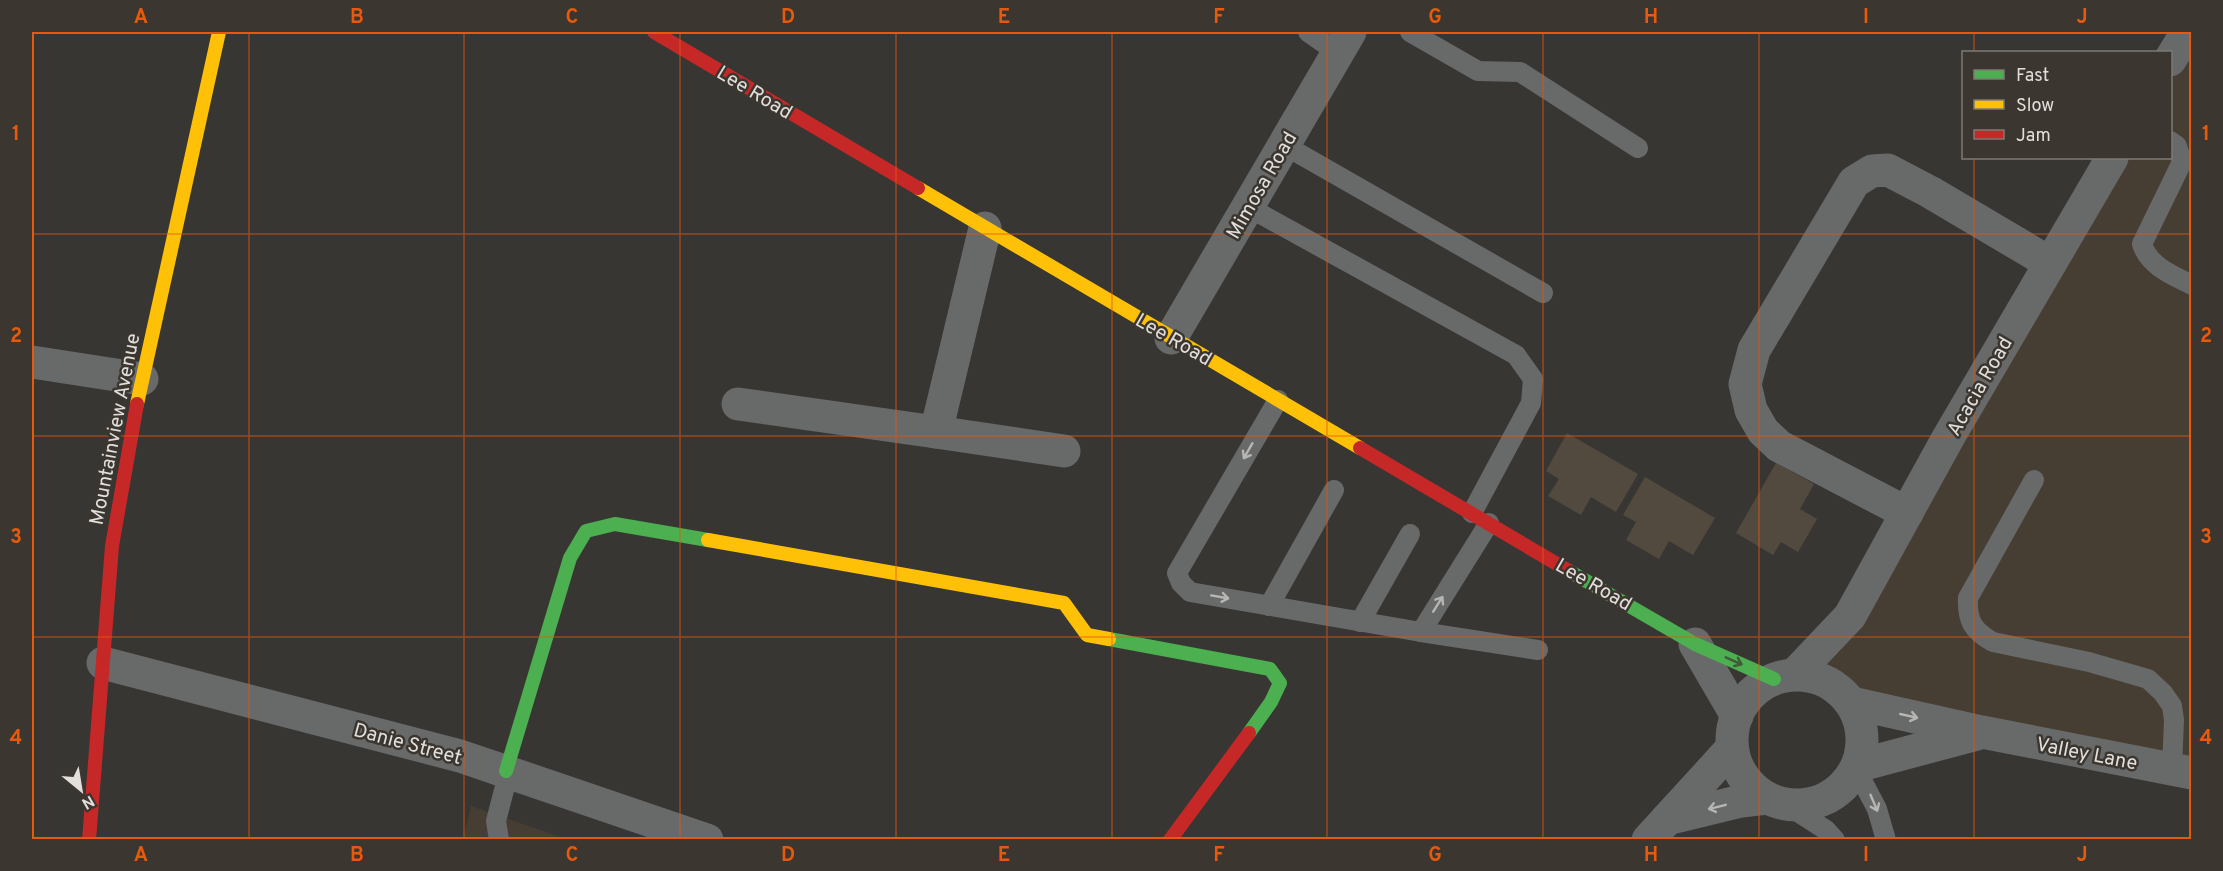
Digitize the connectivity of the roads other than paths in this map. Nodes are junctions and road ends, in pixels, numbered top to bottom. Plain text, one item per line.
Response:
1 (219, 32) edge
2 (654, 32) edge
3 (1308, 32) edge
4 (1410, 32) edge
5 (2187, 32) edge
6 (1344, 42) edge
7 (2172, 57) edge
8 (2172, 142) edge
9 (1284, 145) junction
10 (1638, 148) dead end
11 (2111, 159) edge
12 (1248, 207) junction
13 (985, 228) junction
14 (2050, 263) junction
15 (2191, 284) edge
16 (1543, 292) dead end
17 (1171, 338) junction
18 (32, 362) edge
19 (142, 379) junction
20 (1278, 400) junction
21 (738, 404) dead end
22 (936, 432) junction
23 (1064, 451) dead end
24 (2034, 480) dead end
25 (1334, 490) dead end
26 (1907, 513) junction
27 (1480, 518) junction
28 (1410, 534) dead end
29 (1269, 606) junction
30 (1850, 616) junction
31 (1359, 622) junction
32 (1421, 633) junction
33 (1695, 644) junction
34 (1538, 650) dead end
35 (103, 663) junction
36 (1784, 676) junction
37 (1845, 695) junction
38 (1737, 716) junction
39 (1982, 732) junction
40 (1732, 748) junction
41 (1857, 768) junction
42 (507, 771) junction
43 (2182, 771) edge
44 (1777, 802) junction
45 (1657, 829) edge
46 (88, 840) edge
47 (498, 840) edge
48 (707, 840) edge
49 (1170, 840) edge
50 (1835, 840) edge
51 (1886, 840) edge

1 - 19 street, Mountainview Avenue
2 - 13 street, Lee Road
3 - 6 lane
4 - 10 lane
5 - 7 street
6 - 9 street, Mimosa Road
8 - 15 lane
9 - 12 street, Mimosa Road
9 - 16 lane
11 - 14 street, Acacia Road
12 - 17 street, Mimosa Road
12 - 27 lane
13 - 17 street, Lee Road
13 - 22 street
14 - 26 street, Acacia Road
14 - 26 street
17 - 20 street, Lee Road
18 - 19 street
19 - 35 street, Mountainview Avenue
20 - 27 street, Lee Road
20 -> 29 lane
21 - 22 street
22 - 23 street
24 - 43 lane
25 - 29 lane
26 - 30 street, Acacia Road
32 -> 27 lane
27 - 33 street, Lee Road
28 - 31 lane
29 - 31 lane
30 - 36 street, Acacia Road
30 - 37 street, Acacia Road
31 - 32 lane
32 - 34 lane
33 -> 36 street, Lee Road
33 - 38 street, Lee Road
35 - 42 street, Danie Street
35 - 46 street, Mountainview Avenue
36 - 37 street
36 - 38 street
37 -> 39 street, Valley Lane
37 - 41 street
38 - 40 street
39 - 41 street, Valley Lane
39 - 43 street, Valley Lane
40 - 44 street
40 - 45 street
41 - 44 street
41 -> 51 lane
42 - 47 lane
42 - 48 street, Danie Street
42 - 49 street
44 -> 45 street
44 - 50 lane

